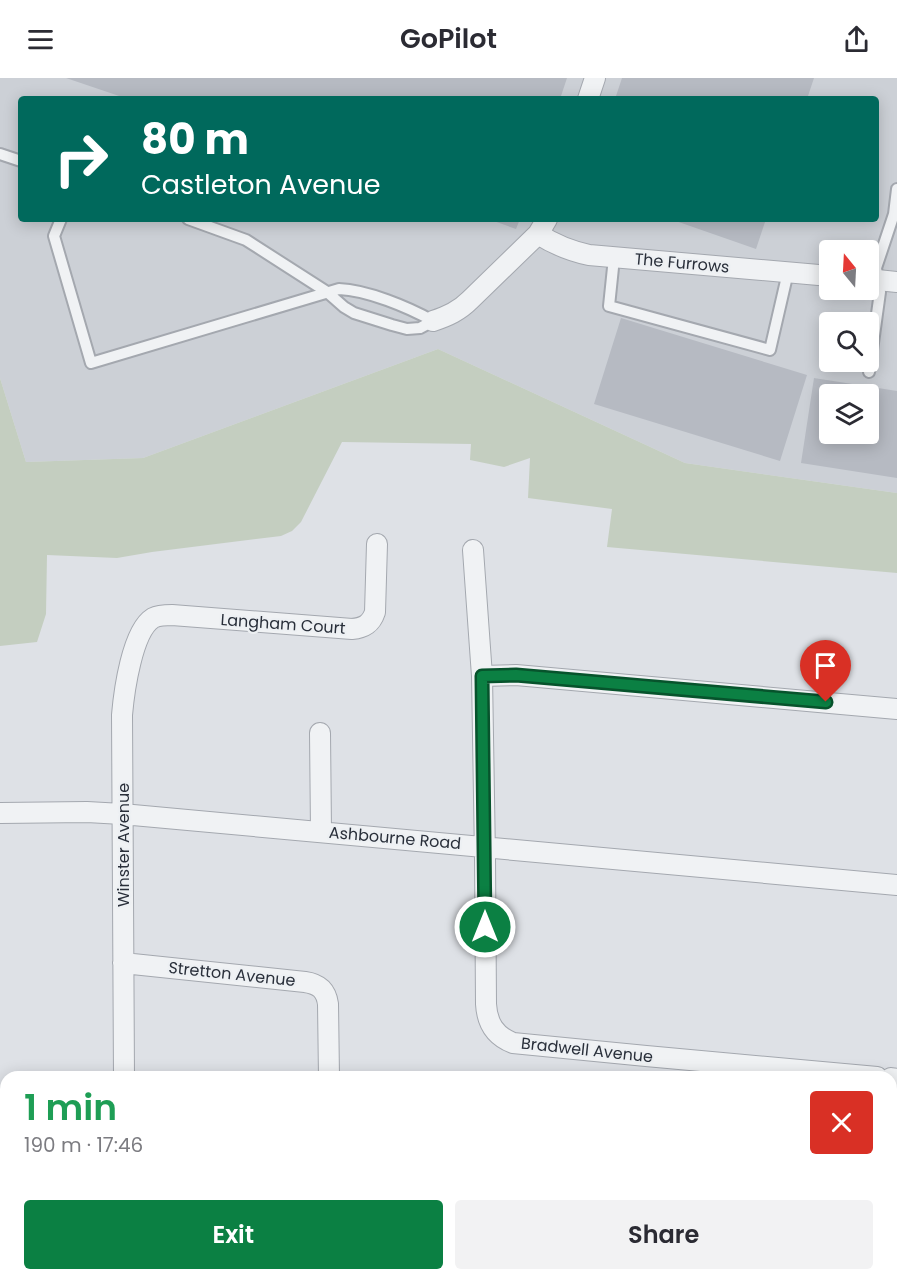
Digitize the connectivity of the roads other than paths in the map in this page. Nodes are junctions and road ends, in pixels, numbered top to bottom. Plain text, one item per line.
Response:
1 (595, 78) edge
2 (589, 96) edge
3 (0, 154) edge
4 (18, 160) edge
5 (897, 189) edge
6 (896, 214) edge
7 (61, 222) edge
8 (196, 222) edge
9 (543, 226) edge
10 (614, 258) junction
11 (788, 272) junction
12 (819, 275) edge
13 (881, 280) edge
14 (327, 292) junction
15 (877, 312) edge
16 (433, 321) junction
17 (377, 544) dead end
18 (474, 550) dead end
19 (152, 619) joint
20 (482, 676) junction
21 (897, 709) edge
22 (320, 734) dead end
23 (0, 813) edge
24 (122, 813) junction
25 (321, 831) junction
26 (485, 846) junction
27 (897, 885) edge
28 (123, 963) junction
29 (124, 1071) edge
30 (329, 1071) edge
31 (811, 1071) edge

1 - 2 street
3 - 4 lane
5 - 6 lane
6 - 13 lane
7 - 14 lane
8 - 14 lane
9 - 10 street, The Furrows
9 - 16 street, The Furrows
10 - 11 street, The Furrows
10 - 11 lane
11 - 12 street, The Furrows
13 - 15 lane
14 - 16 lane
14 - 16 lane
17 - 19 street, Langham Court
18 - 20 street, Bradwell Avenue
19 - 24 street, Winster Avenue
20 - 21 street
20 - 26 street, Bradwell Avenue
22 - 25 street
23 - 24 street, Ashbourne Road
24 - 25 street, Ashbourne Road
24 - 28 street, Winster Avenue
25 - 26 street, Ashbourne Road
26 - 27 street, Ashbourne Road
26 - 31 street, Bradwell Avenue
28 - 29 street, Winster Avenue
28 - 30 street, Stretton Avenue

